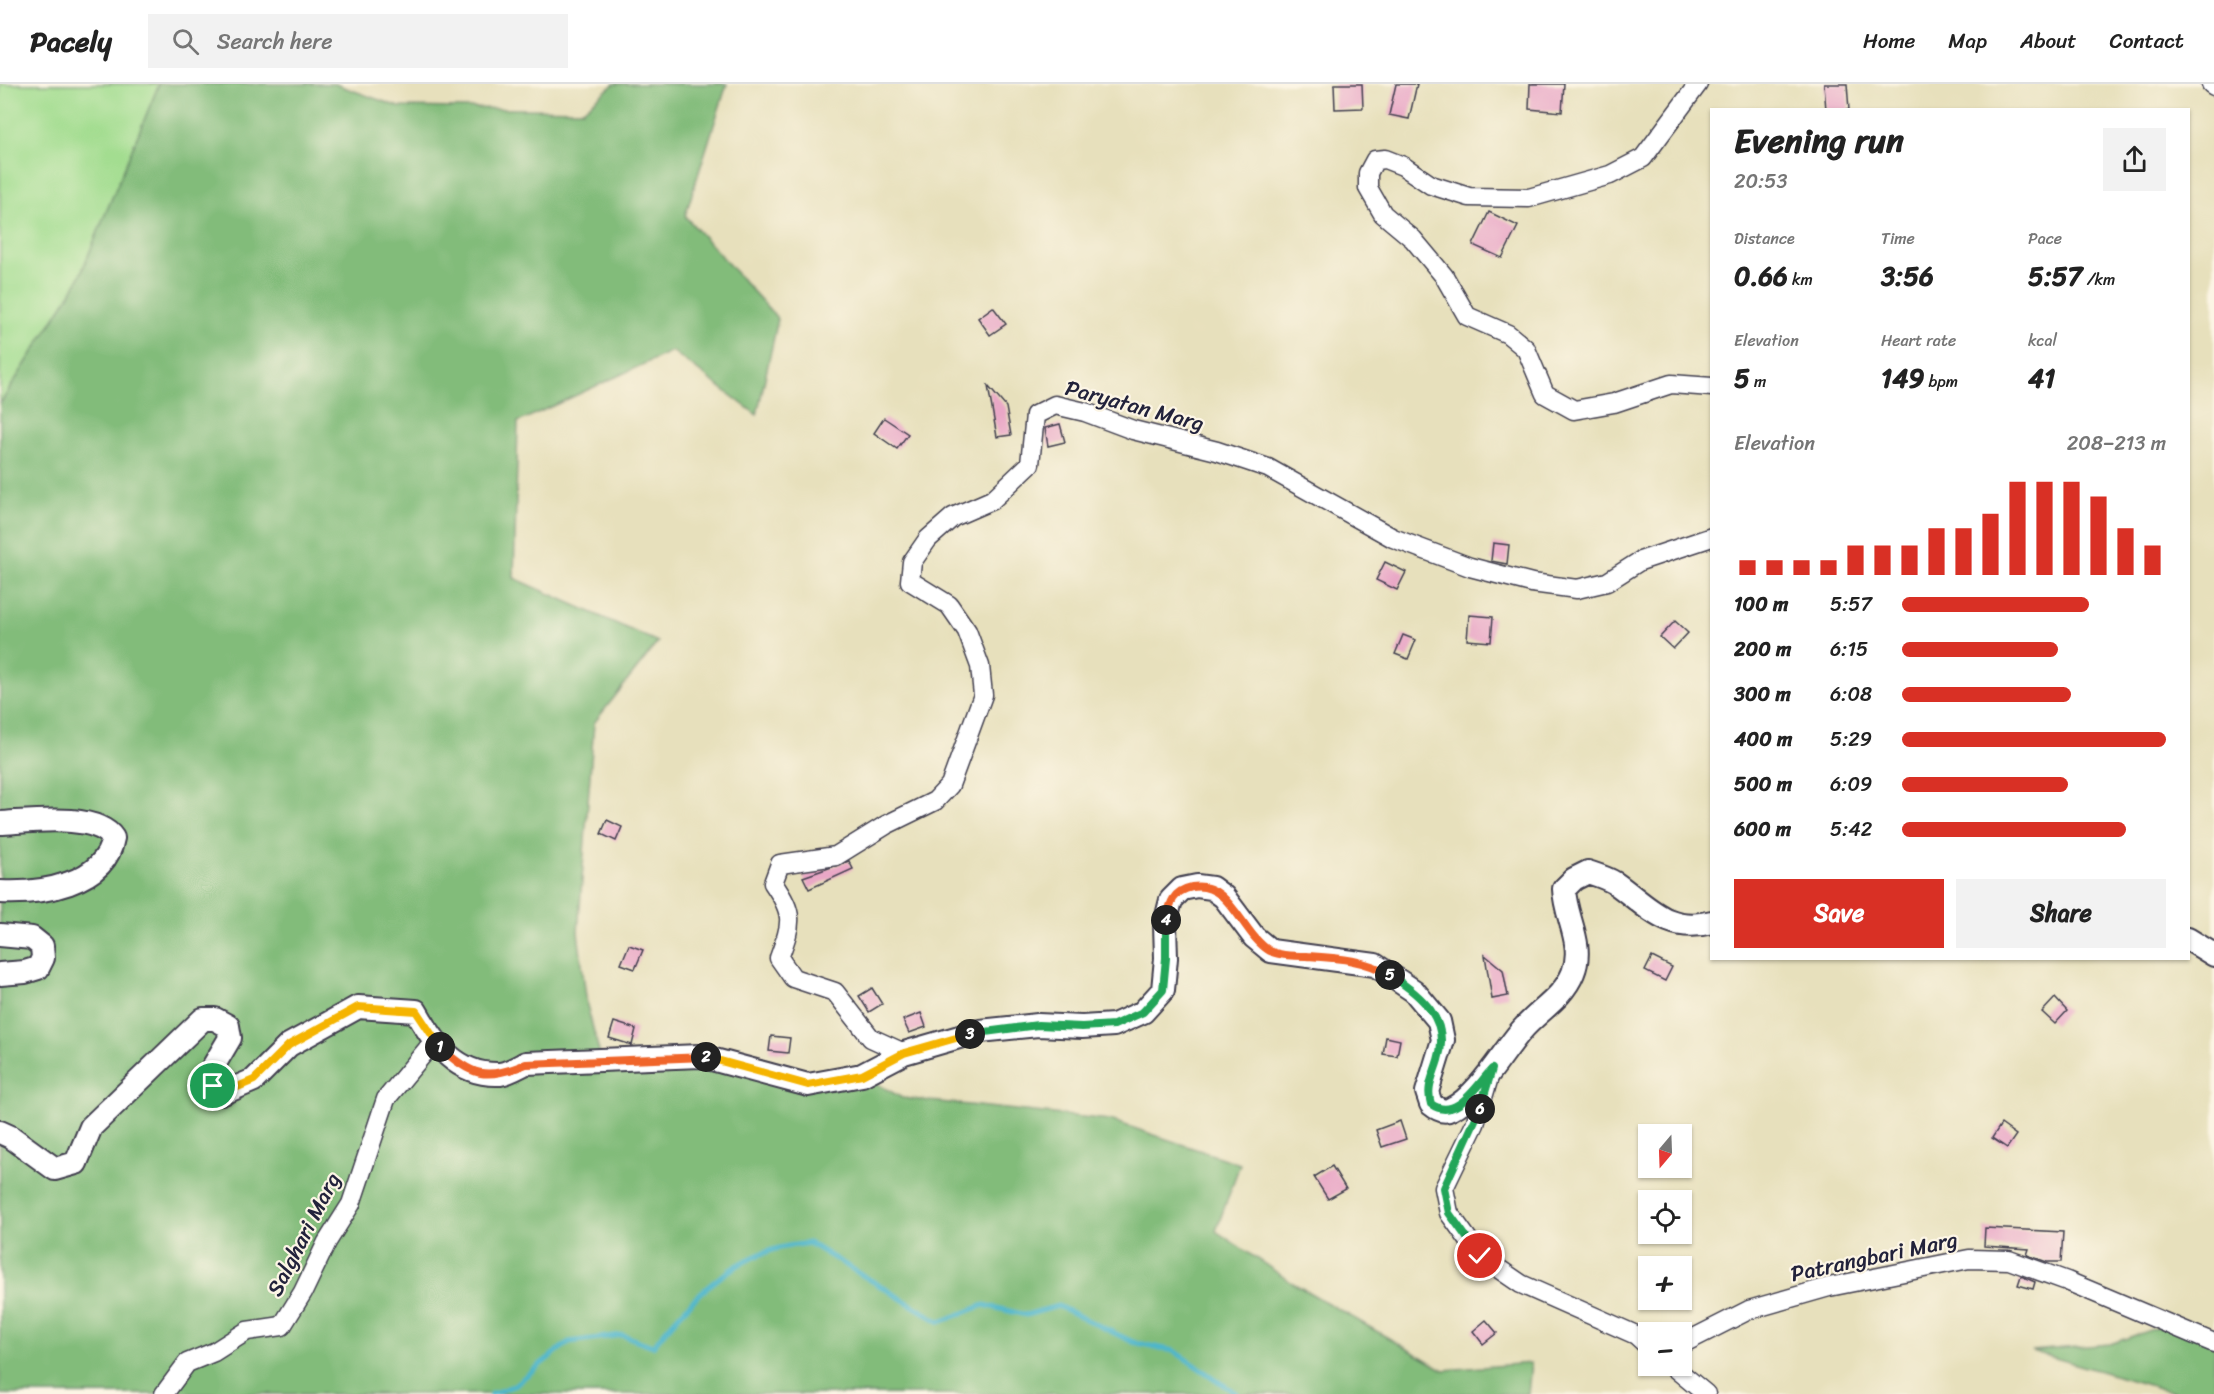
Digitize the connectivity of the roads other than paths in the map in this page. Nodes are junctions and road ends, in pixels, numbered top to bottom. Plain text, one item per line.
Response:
1 (1698, 84) edge
2 (1710, 387) edge
3 (1710, 538) edge
4 (0, 823) edge
5 (0, 892) edge
6 (1710, 923) edge
7 (0, 935) edge
8 (2190, 940) edge
9 (2214, 955) edge
10 (0, 974) edge
11 (434, 1041) junction
12 (904, 1053) junction
13 (1492, 1069) junction
14 (0, 1132) edge
15 (1638, 1337) edge
16 (1692, 1339) edge
17 (2214, 1343) edge
18 (1684, 1376) edge
19 (164, 1394) edge
20 (1706, 1394) edge

1 - 2 street
3 - 12 street, Paryatan Marg
4 - 5 street
6 - 13 street
7 - 10 street
8 - 9 street
11 - 12 street
11 - 14 street
11 - 19 street, Salghari Marg
12 - 13 street
13 - 15 street
16 - 17 street, Patrangbari Marg
18 - 20 street

